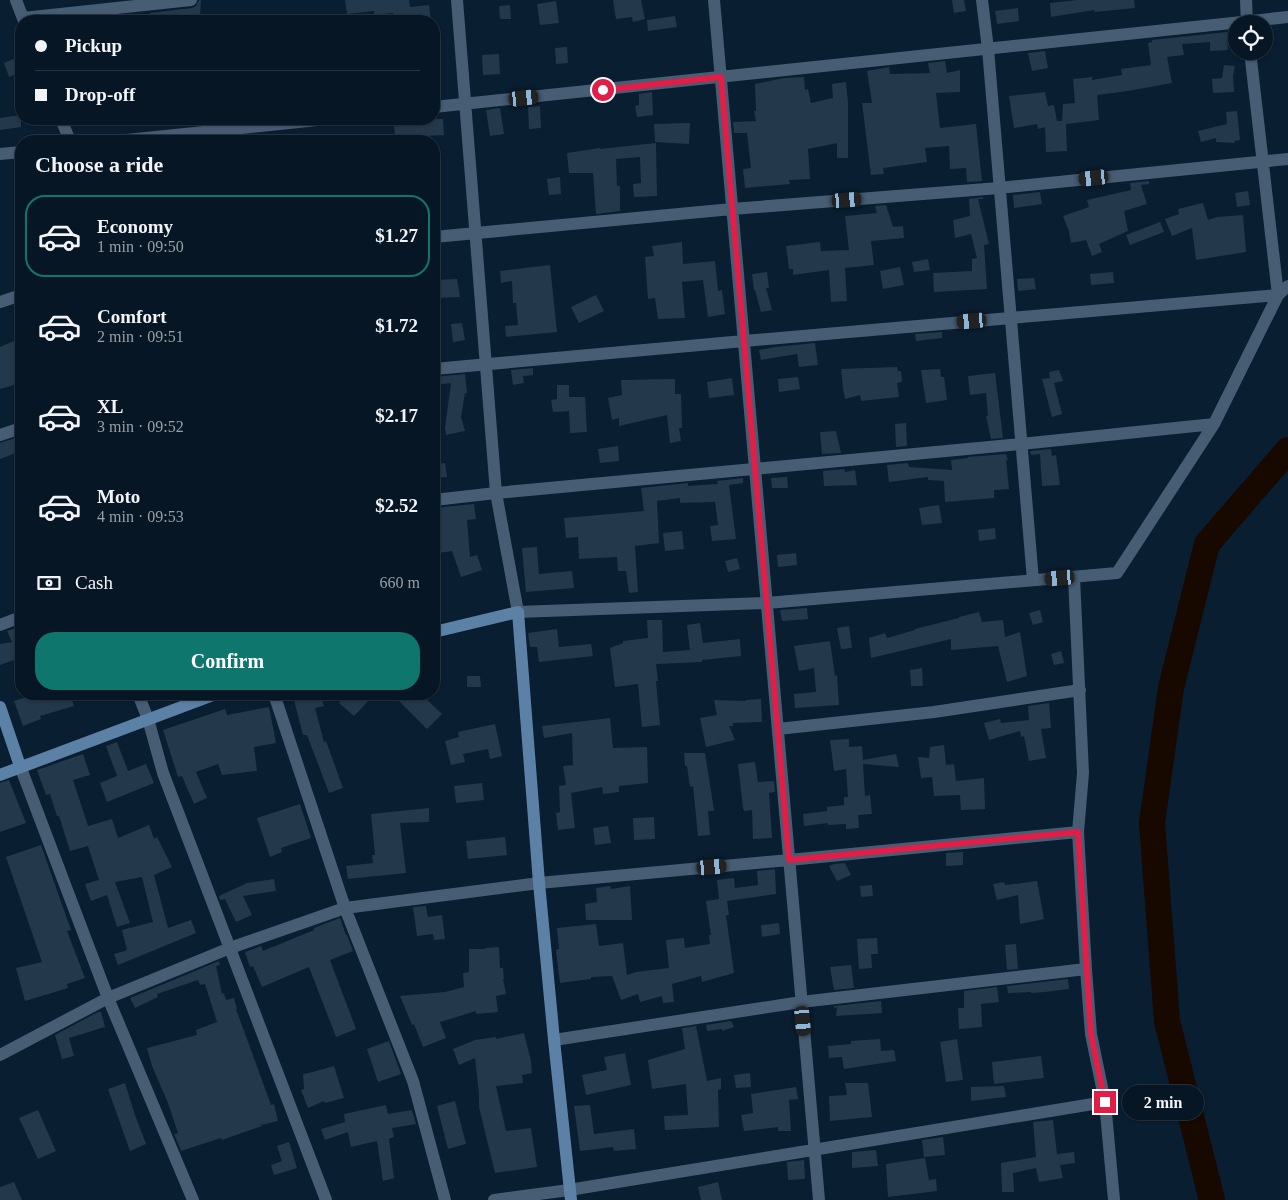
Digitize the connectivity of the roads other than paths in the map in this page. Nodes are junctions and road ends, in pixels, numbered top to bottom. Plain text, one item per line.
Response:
1 (16, 0) edge
2 (190, 0) edge
3 (456, 0) edge
4 (714, 0) edge
5 (982, 0) edge
6 (1246, 0) edge
7 (22, 15) edge
8 (66, 15) edge
9 (1247, 15) edge
10 (1288, 17) edge
11 (1273, 19) edge
12 (1228, 24) edge
13 (988, 49) junction
14 (1251, 60) edge
15 (721, 77) junction
16 (465, 104) junction
17 (440, 106) edge
18 (270, 125) edge
19 (174, 135) edge
20 (15, 153) edge
21 (0, 154) edge
22 (1288, 159) edge
23 (1263, 162) junction
24 (1000, 188) junction
25 (732, 209) junction
26 (475, 234) junction
27 (440, 237) edge
28 (1283, 291) edge
29 (15, 297) edge
30 (0, 302) edge
31 (1011, 318) junction
32 (744, 340) junction
33 (486, 364) junction
34 (440, 368) edge
35 (1214, 424) junction
36 (15, 430) edge
37 (0, 435) edge
38 (1021, 444) junction
39 (755, 468) junction
40 (496, 493) junction
41 (440, 499) edge
42 (1074, 577) junction
43 (1033, 580) junction
44 (767, 603) junction
45 (518, 612) junction
46 (15, 619) edge
47 (0, 624) edge
48 (440, 631) edge
49 (1080, 690) junction
50 (140, 700) edge
51 (200, 700) edge
52 (276, 700) edge
53 (0, 707) edge
54 (148, 719) junction
55 (778, 729) junction
56 (20, 766) junction
57 (0, 774) edge
58 (1078, 832) junction
59 (789, 860) junction
60 (539, 883) junction
61 (344, 908) junction
62 (230, 948) junction
63 (1086, 969) junction
64 (108, 998) junction
65 (801, 1002) junction
66 (554, 1040) junction
67 (0, 1056) edge
68 (1105, 1102) junction
69 (814, 1149) junction
70 (570, 1195) edge
71 (193, 1200) edge
72 (326, 1200) edge
73 (445, 1200) edge
74 (494, 1200) edge
75 (819, 1200) edge
76 (1113, 1200) edge

1 - 7 street
2 - 8 street
3 - 16 street
4 - 15 street
5 - 13 street
6 - 9 street
10 - 11 street
12 - 13 street
13 - 15 street
13 - 24 street
14 - 23 street
15 - 16 street
15 - 25 street
16 - 17 street
16 - 26 street
18 - 19 street
20 - 21 street
22 - 23 street
23 - 24 street
23 - 28 street
24 - 25 street
24 - 31 street
25 - 26 street
25 - 32 street
26 - 27 street
26 - 33 street
28 - 31 street
28 - 35 street
29 - 30 street
31 - 32 street
31 - 38 street
32 - 33 street
32 - 39 street
33 - 34 street
33 - 40 street
35 - 38 street
35 - 42 street
36 - 37 street
38 - 39 street
38 - 43 street
39 - 40 street
39 - 44 street
40 - 41 street
40 - 45 street
42 - 43 street
42 - 49 street
43 - 44 street
44 - 45 street
44 - 55 street
45 - 48 main road
45 - 60 main road
46 - 47 street
49 - 55 street
49 - 58 street
50 - 54 street
51 - 54 main road
52 - 61 street
53 - 56 main road
54 - 56 main road
54 - 62 street
55 - 59 street
56 - 57 main road
56 - 64 street
58 - 59 street
58 - 63 street
59 - 60 street
59 - 65 street
60 - 61 street
60 - 66 main road
61 - 62 street
61 - 73 street
62 - 64 street
62 - 72 street
63 - 65 street
63 - 68 street
64 - 67 street
64 - 71 street
65 - 66 street
65 - 69 street
66 - 70 main road
68 - 69 street
68 - 76 street
69 - 70 street
69 - 75 street
70 - 74 street

